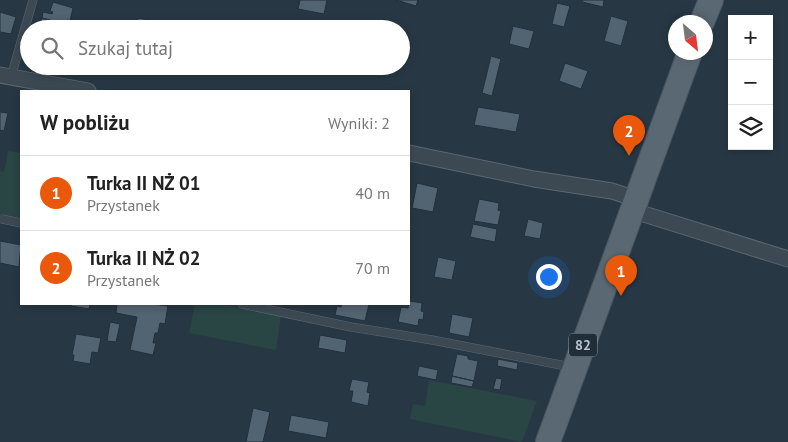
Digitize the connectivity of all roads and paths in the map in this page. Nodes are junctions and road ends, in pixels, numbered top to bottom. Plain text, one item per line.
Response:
1 (33, 0) edge
2 (711, 0) edge
3 (705, 15) edge
4 (26, 20) edge
5 (20, 35) edge
6 (687, 60) edge
7 (5, 76) edge
8 (82, 90) edge
9 (410, 153) edge
10 (634, 204) junction
11 (2, 219) dead end
12 (20, 223) edge
13 (788, 259) edge
14 (247, 305) edge
15 (574, 368) junction
16 (548, 442) edge

1 - 4 lane
2 - 3 main road
5 - 7 lane
6 - 10 main road, 82
7 - 8 street
9 - 10 street
10 - 13 street
10 - 15 main road, 82
11 - 12 lane
14 - 15 lane
15 - 16 main road, 82

